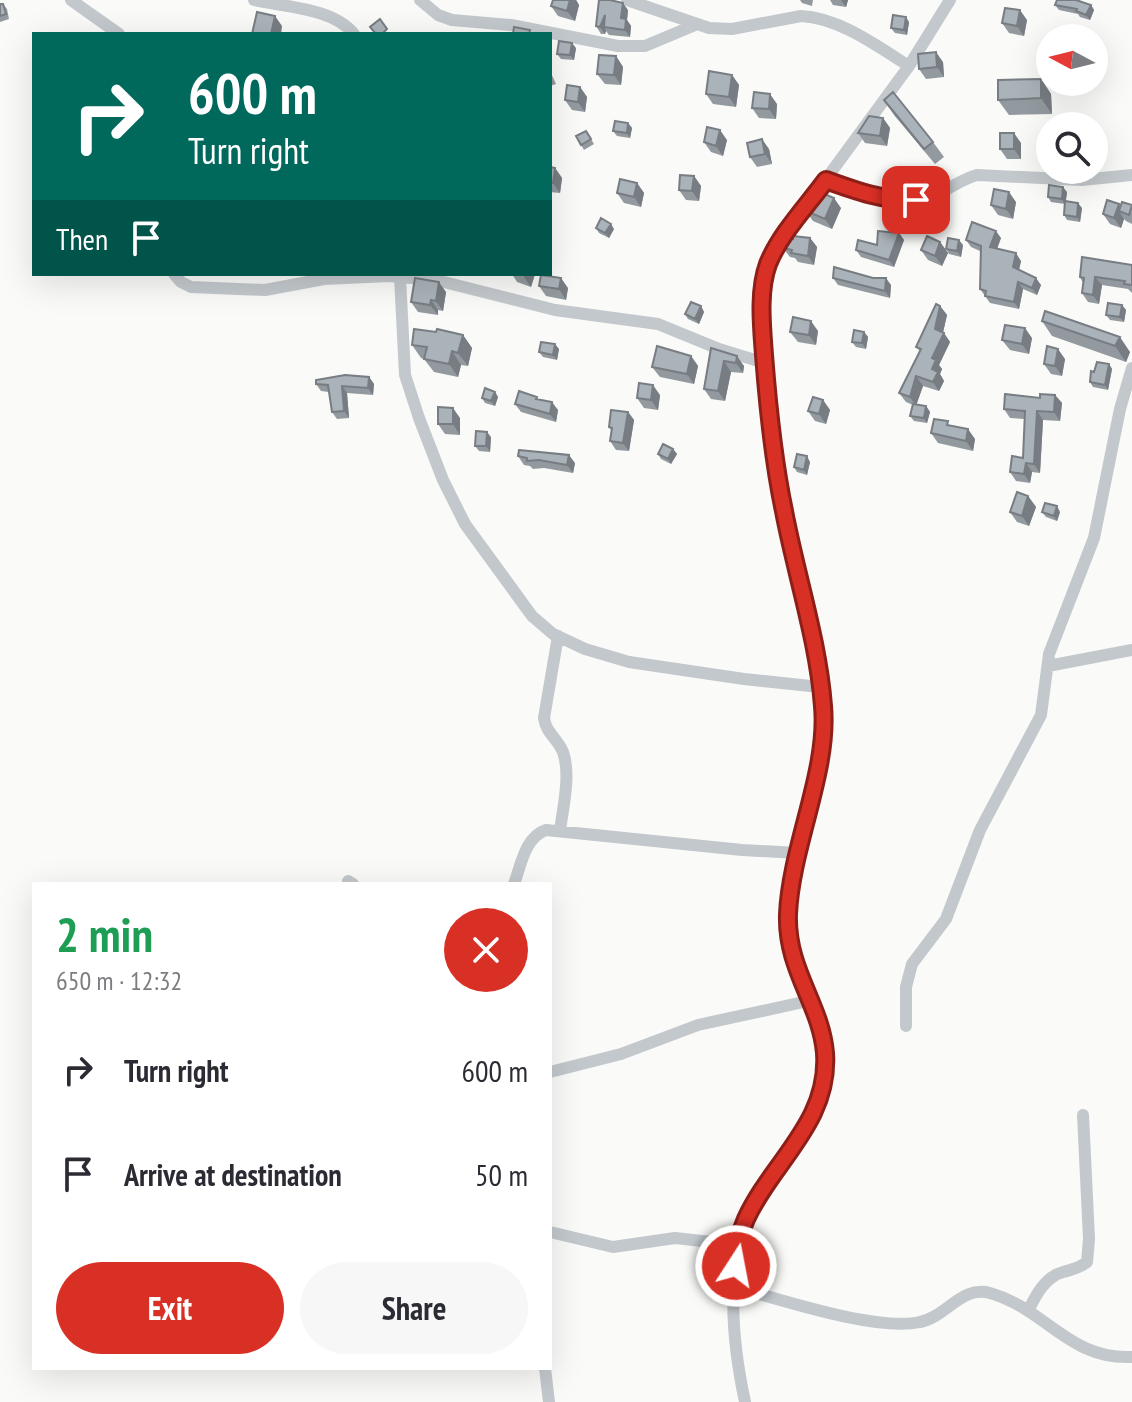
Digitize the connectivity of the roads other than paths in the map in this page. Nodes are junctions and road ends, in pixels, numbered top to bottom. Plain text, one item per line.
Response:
1 (71, 0) edge
2 (254, 0) edge
3 (420, 0) edge
4 (627, 0) edge
5 (950, 0) edge
6 (695, 25) junction
7 (116, 32) edge
8 (352, 32) edge
9 (547, 32) edge
10 (552, 33) edge
11 (909, 66) junction
12 (1132, 175) edge
13 (826, 180) junction
14 (176, 276) edge
15 (391, 276) edge
16 (765, 363) junction
17 (1132, 368) edge
18 (558, 636) junction
19 (1132, 650) edge
20 (1048, 666) junction
21 (820, 687) junction
22 (560, 831) junction
23 (798, 853) junction
24 (515, 882) edge
25 (808, 1001) junction
26 (906, 1026) dead end
27 (552, 1071) edge
28 (1083, 1115) dead end
29 (552, 1232) edge
30 (738, 1245) junction
31 (735, 1287) junction
32 (1028, 1311) junction
33 (1132, 1357) edge
34 (545, 1370) edge
35 (549, 1402) edge
36 (745, 1402) edge

1 - 7 street
2 - 8 street
3 - 9 street
4 - 6 street
5 - 11 street
6 - 10 street
6 - 11 street
11 - 13 street
12 - 13 street
13 - 16 street
14 - 15 street
15 - 16 street
15 - 18 street
16 - 21 street
17 - 20 street
18 - 21 street
18 - 22 street
19 - 20 street
20 - 26 street
21 - 23 street
22 - 23 street
22 - 24 street
23 - 25 street
25 - 27 street
25 - 30 street
28 - 32 street
29 - 30 street
30 - 31 street
31 - 32 street
31 - 36 street
32 - 33 street
34 - 35 street

